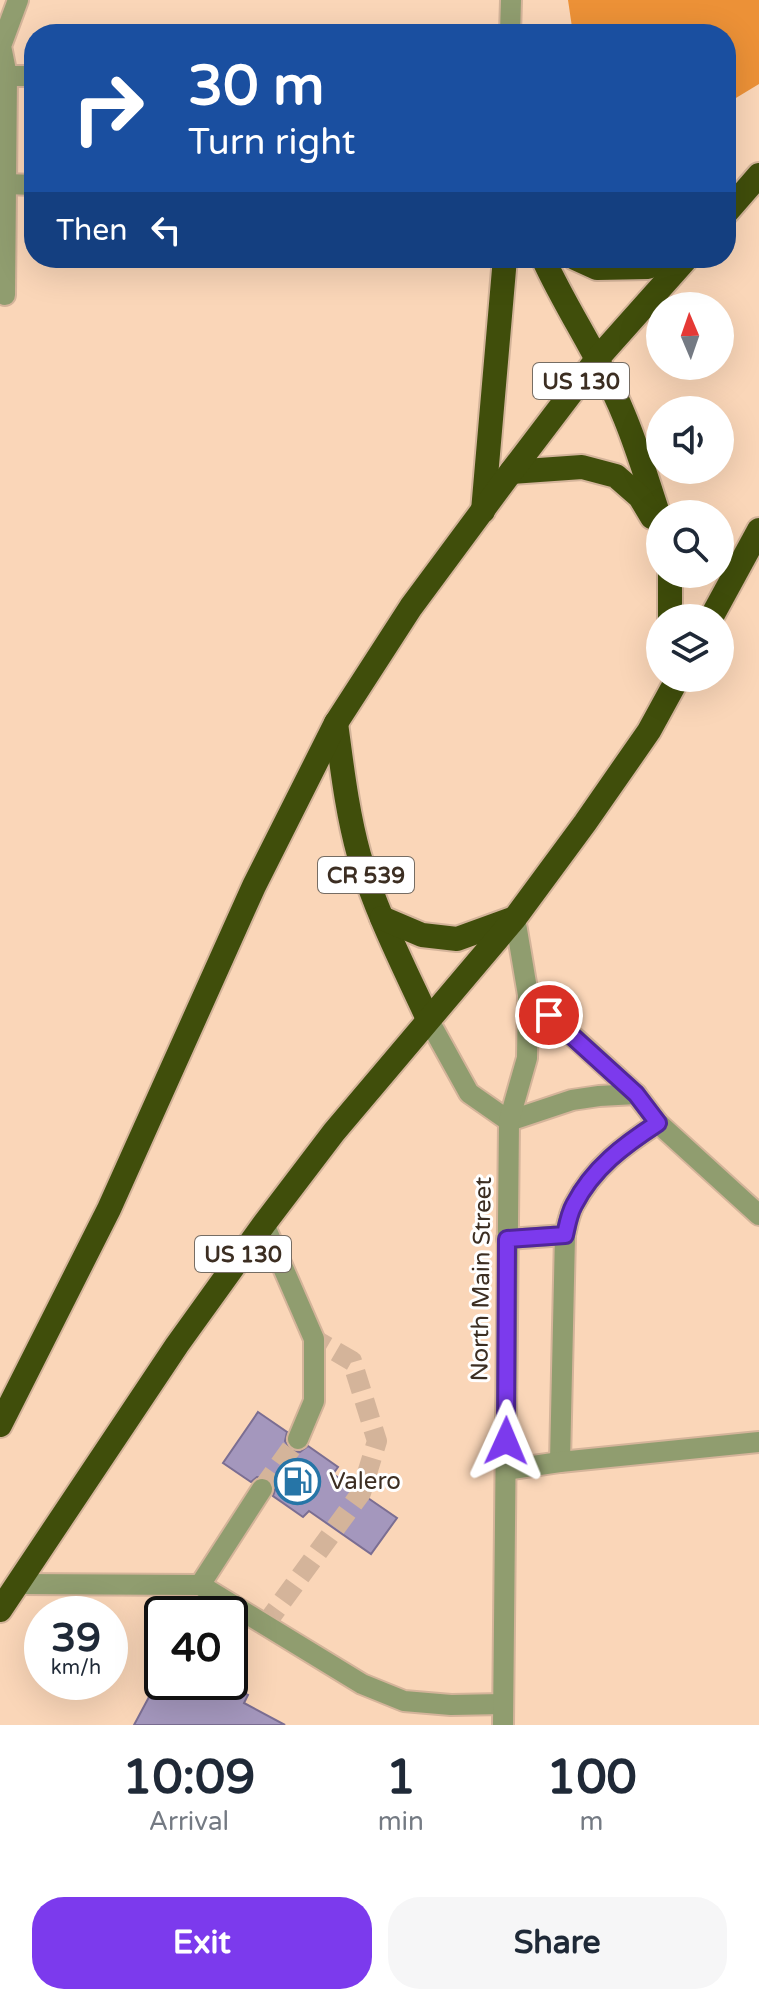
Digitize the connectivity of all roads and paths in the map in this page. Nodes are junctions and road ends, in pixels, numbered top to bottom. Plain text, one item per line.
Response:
1 (18, 0) edge
2 (511, 0) edge
3 (510, 24) edge
4 (7, 76) junction
5 (24, 76) edge
6 (759, 175) edge
7 (6, 184) junction
8 (24, 185) edge
9 (736, 201) edge
10 (504, 268) edge
11 (548, 268) edge
12 (678, 268) edge
13 (5, 295) dead end
14 (597, 359) junction
15 (511, 472) junction
16 (653, 500) edge
17 (646, 507) edge
18 (483, 511) junction
19 (759, 530) edge
20 (719, 604) edge
21 (660, 692) edge
22 (670, 692) edge
23 (336, 723) junction
24 (649, 731) junction
25 (382, 918) junction
26 (515, 918) junction
27 (528, 995) junction
28 (428, 1019) junction
29 (636, 1094) junction
30 (509, 1121) junction
31 (658, 1123) junction
32 (759, 1215) edge
33 (264, 1224) junction
34 (565, 1235) junction
35 (507, 1239) junction
36 (0, 1425) edge
37 (298, 1439) tunnel mouth
38 (759, 1442) edge
39 (560, 1462) junction
40 (506, 1470) junction
41 (262, 1489) tunnel mouth
42 (18, 1584) junction
43 (200, 1585) junction
44 (0, 1610) edge
45 (503, 1704) junction
46 (503, 1725) edge

1 - 4 street
2 - 3 street
4 - 5 street
4 - 7 street
6 - 9 highway
7 - 8 street
7 - 13 street
10 - 18 highway
11 - 14 highway
12 - 14 highway, US 130
14 - 15 highway, US 130
14 - 16 highway
15 - 17 highway
15 - 18 highway, US 130
18 - 23 highway, US 130
19 - 20 highway
21 - 24 highway
22 - 24 highway, US 130
23 - 25 highway, CR 539
23 - 36 highway, US 130
24 - 26 highway, US 130
25 - 26 highway
25 - 28 highway, CR 539
26 - 27 street, North Main Street
26 - 28 highway, US 130
27 - 29 street
27 - 30 street, North Main Street
28 - 30 street, CR 539
28 - 33 highway, US 130
29 - 30 street
29 - 31 street
30 - 35 street, North Main Street
31 - 32 street
31 - 34 street
33 - 37 street
33 - 42 highway, US 130
34 - 35 street
34 - 39 street
35 - 40 street, North Main Street
38 - 39 street
39 - 40 street
40 - 45 street, North Main Street
41 - 43 street
42 - 43 street
42 - 44 highway, US 130
43 - 45 street
45 - 46 street, North Main Street

